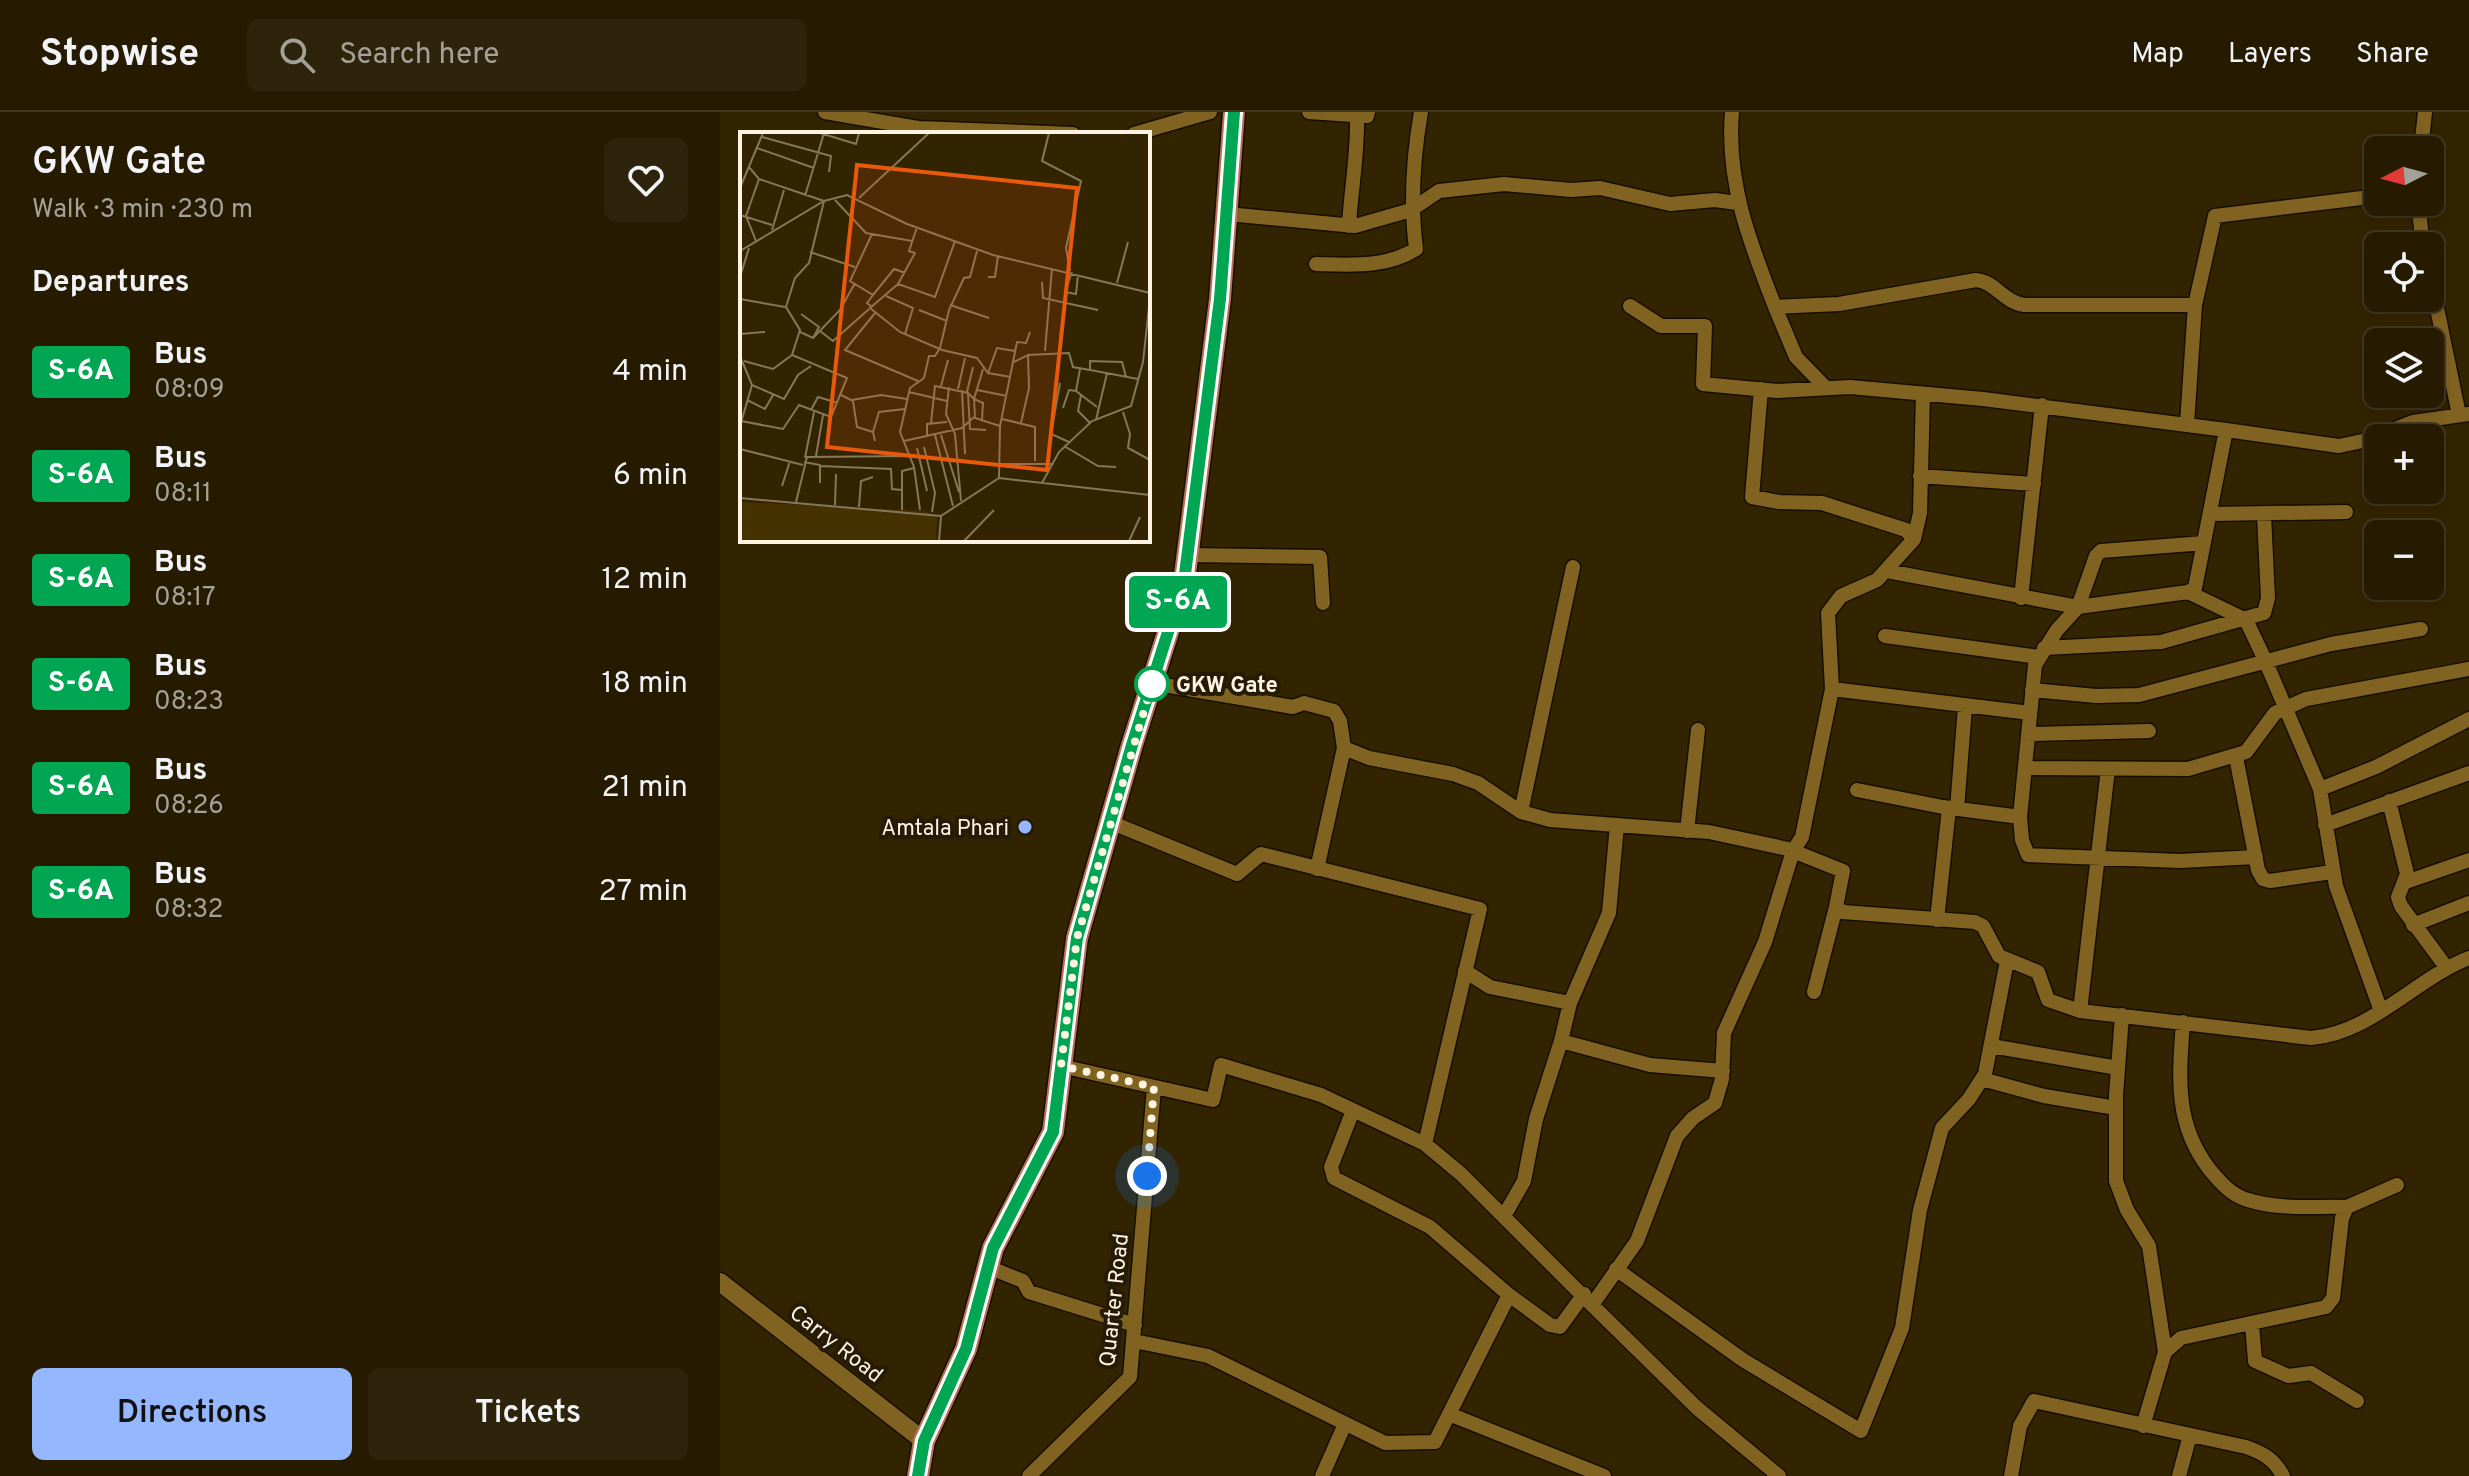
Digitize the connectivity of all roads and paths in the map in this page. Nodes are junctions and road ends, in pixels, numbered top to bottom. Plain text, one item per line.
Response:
1 (825, 112) edge
2 (1210, 112) edge
3 (1234, 112) edge
4 (1309, 112) edge
5 (1421, 112) edge
6 (1732, 112) edge
7 (2425, 112) edge
8 (1362, 114) edge
9 (1021, 132) edge
10 (1141, 132) edge
11 (2422, 136) edge
12 (2364, 198) edge
13 (1737, 203) junction
14 (1411, 210) junction
15 (1227, 214) junction
16 (1349, 226) junction
17 (1316, 264) dead end
18 (2195, 305) junction
19 (1630, 306) dead end
20 (1775, 307) junction
21 (2439, 312) edge
22 (1826, 388) junction
23 (1761, 389) junction
24 (1923, 394) junction
25 (2042, 405) junction
26 (2464, 415) edge
27 (2187, 424) junction
28 (2226, 430) junction
29 (1920, 476) junction
30 (2034, 484) junction
31 (2346, 512) dead end
32 (2210, 514) junction
33 (2264, 515) junction
34 (1914, 539) junction
35 (2204, 543) junction
36 (1188, 555) junction
37 (1573, 567) dead end
38 (1887, 571) junction
39 (2188, 592) junction
40 (2021, 598) junction
41 (1323, 603) dead end
42 (2078, 607) junction
43 (2246, 620) junction
44 (2421, 629) dead end
45 (1885, 636) dead end
46 (2042, 652) junction
47 (2265, 660) junction
48 (2469, 669) edge
49 (1152, 683) junction
50 (1832, 689) junction
51 (2032, 690) junction
52 (1965, 707) junction
53 (2286, 707) junction
54 (2030, 713) junction
55 (2469, 719) edge
56 (1698, 730) dead end
57 (2149, 731) dead end
58 (2028, 734) junction
59 (1344, 748) junction
60 (2236, 757) junction
61 (2025, 768) junction
62 (2108, 769) junction
63 (2469, 773) edge
64 (2320, 789) junction
65 (1857, 790) dead end
66 (2389, 801) junction
67 (1953, 808) junction
68 (1521, 812) junction
69 (2020, 817) junction
70 (1110, 822) junction
71 (1617, 825) junction
72 (2325, 825) junction
73 (1687, 831) junction
74 (1793, 851) junction
75 (2256, 857) junction
76 (2099, 858) junction
77 (2469, 860) edge
78 (1317, 869) junction
79 (2332, 872) junction
80 (2406, 882) junction
81 (2469, 903) edge
82 (1836, 907) junction
83 (1937, 920) junction
84 (2413, 925) junction
85 (2469, 960) edge
86 (2007, 961) junction
87 (2446, 967) junction
88 (1465, 971) junction
89 (1814, 992) dead end
90 (1570, 1003) junction
91 (2080, 1011) junction
92 (2381, 1011) junction
93 (2122, 1015) junction
94 (2183, 1022) junction
95 (1561, 1041) junction
96 (1991, 1046) junction
97 (1061, 1066) junction
98 (2118, 1068) junction
99 (1723, 1071) junction
100 (1982, 1079) junction
101 (1154, 1087) junction
102 (2116, 1108) junction
103 (1352, 1113) junction
104 (1425, 1144) junction
105 (2397, 1185) dead end
106 (2347, 1207) junction
107 (1504, 1216) junction
108 (988, 1267) junction
109 (1616, 1269) junction
110 (720, 1282) edge
111 (1509, 1295) junction
112 (1588, 1299) junction
113 (2252, 1324) junction
114 (1135, 1325) junction
115 (1134, 1341) junction
116 (2165, 1352) junction
117 (2357, 1401) dead end
118 (1449, 1414) junction
119 (1345, 1424) junction
120 (2143, 1426) junction
121 (2190, 1435) junction
122 (924, 1441) junction
123 (918, 1476) edge
124 (1029, 1476) edge
125 (1322, 1476) edge
126 (1604, 1476) edge
127 (1779, 1476) edge
128 (2011, 1476) edge
129 (2179, 1476) edge
130 (2283, 1476) edge

1 - 9 street
2 - 10 street
3 - 15 main road
4 - 8 street
5 - 14 street
6 - 13 street
7 - 11 street
8 - 16 street
12 - 18 street
13 - 14 street
13 - 20 street
14 - 16 street
14 - 17 street
15 - 16 street
15 - 36 main road
18 - 20 street
18 - 27 street
19 - 23 street
20 - 22 street
21 - 26 street
22 - 23 street
22 - 24 street
23 - 34 street
24 - 25 street
24 - 29 street
25 - 27 street
25 - 30 street
26 - 28 street
27 - 28 street
28 - 32 street
29 - 30 street
29 - 34 street
30 - 40 street
31 - 33 street
32 - 33 street
32 - 35 street
33 - 43 street
34 - 38 street
35 - 39 street
35 - 42 street
36 - 41 street
36 - 49 main road
37 - 68 street
38 - 40 street
38 - 50 street
39 - 42 street
39 - 43 street
40 - 42 street
42 - 46 street
43 - 46 street
43 - 47 street
44 - 47 street
45 - 46 street
46 - 51 street
47 - 51 street
47 - 53 street
48 - 53 street
49 - 59 street
49 - 70 main road
50 - 52 street
50 - 74 street
51 - 54 street
52 - 54 street
52 - 67 street
53 - 60 street
53 - 64 street
54 - 58 street
55 - 64 street
56 - 73 street
57 - 58 street
58 - 61 street
59 - 68 street
59 - 78 street
60 - 62 street
60 - 75 street
61 - 62 street
61 - 69 street
62 - 76 street
63 - 66 street
64 - 72 street
65 - 67 street
66 - 72 street
66 - 80 street
67 - 69 street
67 - 83 street
68 - 71 street
69 - 76 street
70 - 78 street
70 - 97 main road
71 - 73 street
71 - 90 street
72 - 79 street
73 - 74 street
74 - 82 street
74 - 99 street
75 - 76 street
75 - 79 street
76 - 91 street
77 - 80 street
78 - 88 street
79 - 92 street
80 - 84 street
81 - 84 street
82 - 83 street
82 - 89 street
83 - 86 street
84 - 87 street
85 - 87 street
86 - 91 street
86 - 96 street
87 - 92 street
88 - 90 street
88 - 104 street
90 - 95 street
91 - 93 street
92 - 94 street
93 - 94 street
93 - 98 street
94 - 106 street
95 - 99 street
95 - 107 street
96 - 98 street
96 - 100 street
97 - 101 street
97 - 108 main road
98 - 102 street
99 - 109 street
100 - 102 street
100 - 109 street
101 - 103 street
101 - 114 street, Quarter Road
102 - 116 street
103 - 104 street
103 - 111 street
104 - 107 street
105 - 106 street
106 - 113 street
107 - 112 street
108 - 114 street
108 - 122 main road
109 - 112 street
110 - 122 main road, Carry Road
111 - 112 street
111 - 118 street
112 - 127 street
113 - 116 street
113 - 117 street
114 - 115 street, Quarter Road
115 - 119 street
115 - 124 street, Quarter Road
116 - 120 street
118 - 119 street
118 - 126 street
119 - 125 street
120 - 121 street
120 - 128 street
121 - 129 street
121 - 130 street
122 - 123 main road

